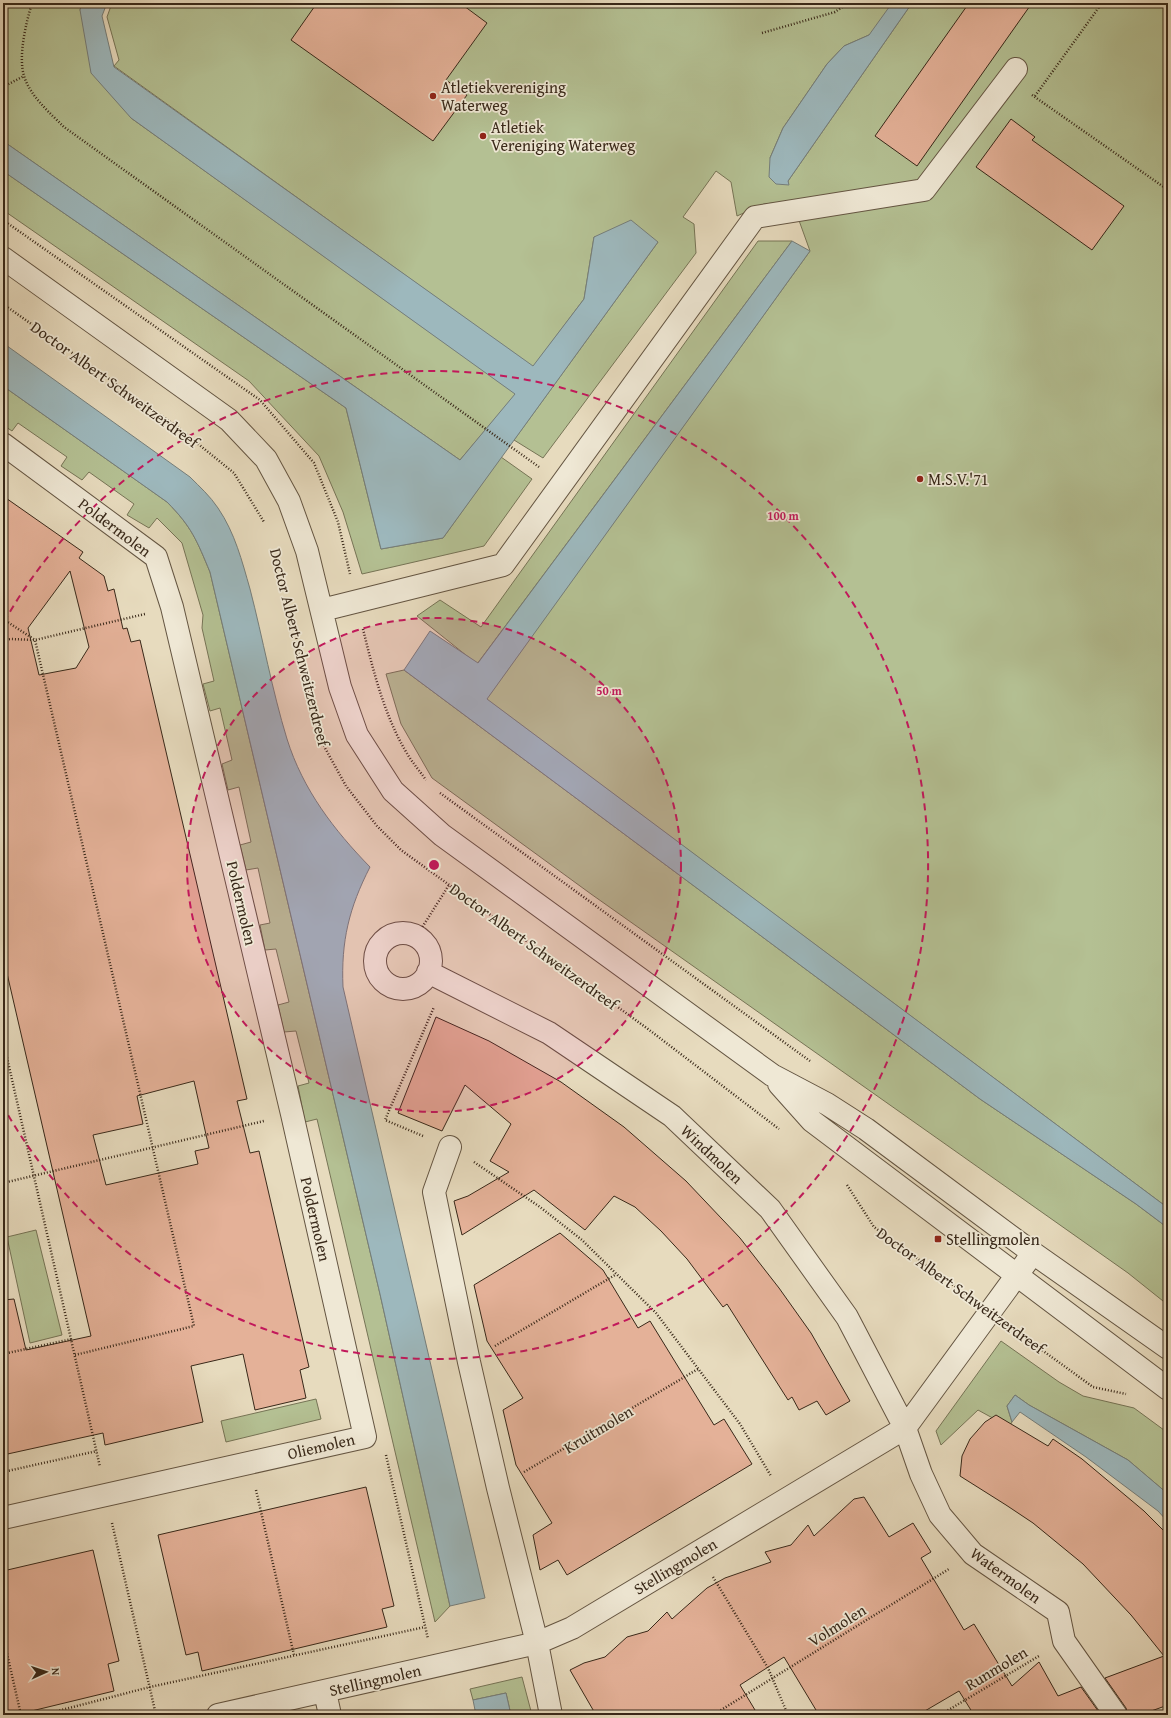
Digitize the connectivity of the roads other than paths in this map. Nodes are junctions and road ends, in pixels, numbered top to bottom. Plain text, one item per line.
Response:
1 (1016, 69) dead end
2 (3, 258) edge
3 (3, 444) edge
4 (322, 610) junction
5 (437, 977) junction
6 (772, 1076) junction
7 (450, 1147) road end
8 (1033, 1253) junction
9 (1016, 1275) junction
10 (1168, 1348) edge
11 (1168, 1389) edge
12 (905, 1428) junction
13 (364, 1436) joint
14 (3, 1518) edge
15 (537, 1643) junction
16 (324, 1692) junction
17 (218, 1715) edge
18 (330, 1715) edge
19 (551, 1715) edge
20 (1116, 1715) edge

1 - 4 street
2 - 4 street, Doctor Albert Schweitzerdreef
3 - 13 street, Poldermolen
4 - 6 street, Doctor Albert Schweitzerdreef
5 - 5 street
5 - 12 street, Windmolen
6 - 8 street, Doctor Albert Schweitzerdreef
6 - 9 street, Doctor Albert Schweitzerdreef
7 - 15 street
8 - 9 street, Stellingmolen
8 - 10 street, Doctor Albert Schweitzerdreef
9 - 11 street, Doctor Albert Schweitzerdreef
9 - 12 street, Stellingmolen
12 - 15 street, Stellingmolen
12 - 20 street, Watermolen
13 - 14 street, Oliemolen
15 - 16 street, Stellingmolen
15 - 19 street
16 - 17 street, Stellingmolen
16 - 18 street

